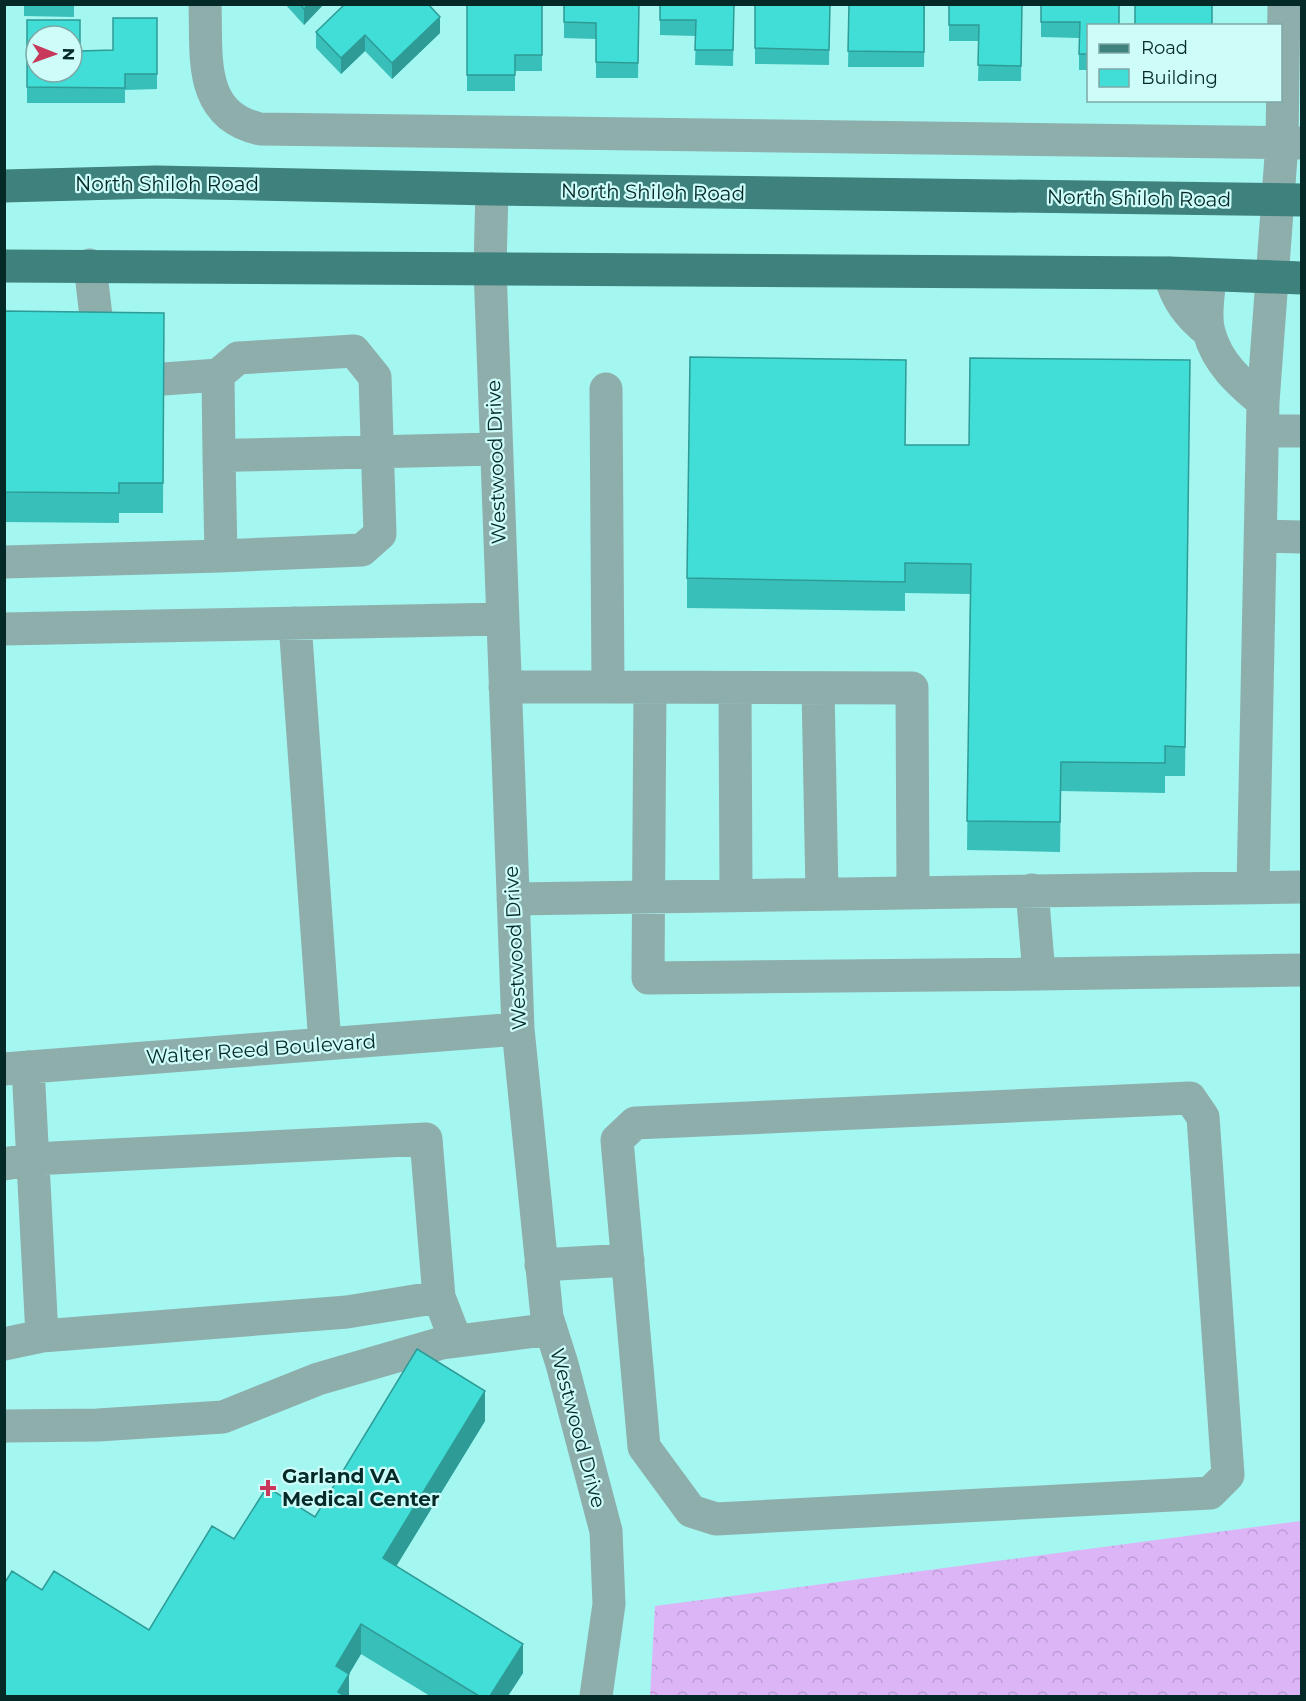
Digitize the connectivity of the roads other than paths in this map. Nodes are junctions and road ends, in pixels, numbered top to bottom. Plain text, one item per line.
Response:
1 (205, 4) edge
2 (1284, 4) edge
3 (1292, 143) edge
4 (4, 186) edge
5 (492, 189) junction
6 (1290, 200) edge
7 (90, 265) junction
8 (4, 266) edge
9 (490, 268) junction
10 (1170, 273) junction
11 (1210, 276) junction
12 (1287, 278) edge
13 (1209, 332) junction
14 (99, 342) edge
15 (218, 375) junction
16 (164, 379) edge
17 (606, 389) dead end
18 (1264, 416) junction
19 (1302, 431) edge
20 (495, 449) junction
21 (377, 451) junction
22 (219, 456) junction
23 (1262, 536) junction
24 (1302, 537) edge
25 (221, 556) junction
26 (4, 562) edge
27 (502, 619) junction
28 (295, 623) junction
29 (4, 629) edge
30 (505, 687) junction
31 (608, 687) junction
32 (650, 687) junction
33 (735, 688) junction
34 (818, 688) junction
35 (1302, 887) edge
36 (1253, 888) junction
37 (1032, 890) junction
38 (913, 891) junction
39 (822, 893) junction
40 (736, 895) junction
41 (648, 897) junction
42 (513, 899) junction
43 (1302, 970) edge
44 (1039, 974) junction
45 (518, 1029) junction
46 (325, 1044) junction
47 (16, 1068) edge
48 (19, 1161) edge
49 (628, 1260) junction
50 (542, 1265) junction
51 (439, 1297) junction
52 (551, 1329) junction
53 (42, 1336) junction
54 (456, 1341) junction
55 (4, 1344) edge
56 (4, 1426) edge
57 (596, 1696) edge

1 - 3 street
2 - 3 street
3 - 6 street
4 - 5 main road, North Shiloh Road
5 - 6 main road, North Shiloh Road
5 - 9 street, Westwood Drive
6 - 12 street
7 - 8 main road
7 - 9 main road
7 - 14 street
9 - 10 main road
9 - 20 street, Westwood Drive
10 - 11 main road
10 - 13 street
11 - 12 main road
11 - 13 street
12 - 18 street
13 - 18 street
15 - 16 street
15 - 21 street
15 - 22 street
17 - 31 street
18 - 19 street
18 - 23 street
20 - 21 street
20 - 27 street, Westwood Drive
21 - 22 street
21 - 25 street
22 - 25 street
23 - 24 street
23 - 36 street
25 - 26 street
27 - 28 street
27 - 30 street, Westwood Drive
28 - 29 street
28 - 46 street
30 - 31 street
30 - 42 street, Westwood Drive
31 - 32 street
32 - 33 street
32 - 41 street
33 - 34 street
33 - 40 street
34 - 38 street
34 - 39 street
35 - 36 street
36 - 37 street
37 - 38 street
37 - 44 street
38 - 39 street
39 - 40 street
40 - 41 street
41 - 42 street
41 - 44 street
42 - 45 street, Westwood Drive
43 - 44 street
45 - 46 street, Walter Reed Boulevard
45 - 50 street, Westwood Drive
46 - 47 street, Walter Reed Boulevard
47 - 48 street
48 - 51 street
48 - 53 street
49 - 49 street
49 - 50 street
50 - 52 street, Westwood Drive
51 - 53 street
51 - 54 street
52 - 54 street
52 - 57 street, Westwood Drive
53 - 55 street
54 - 56 street

